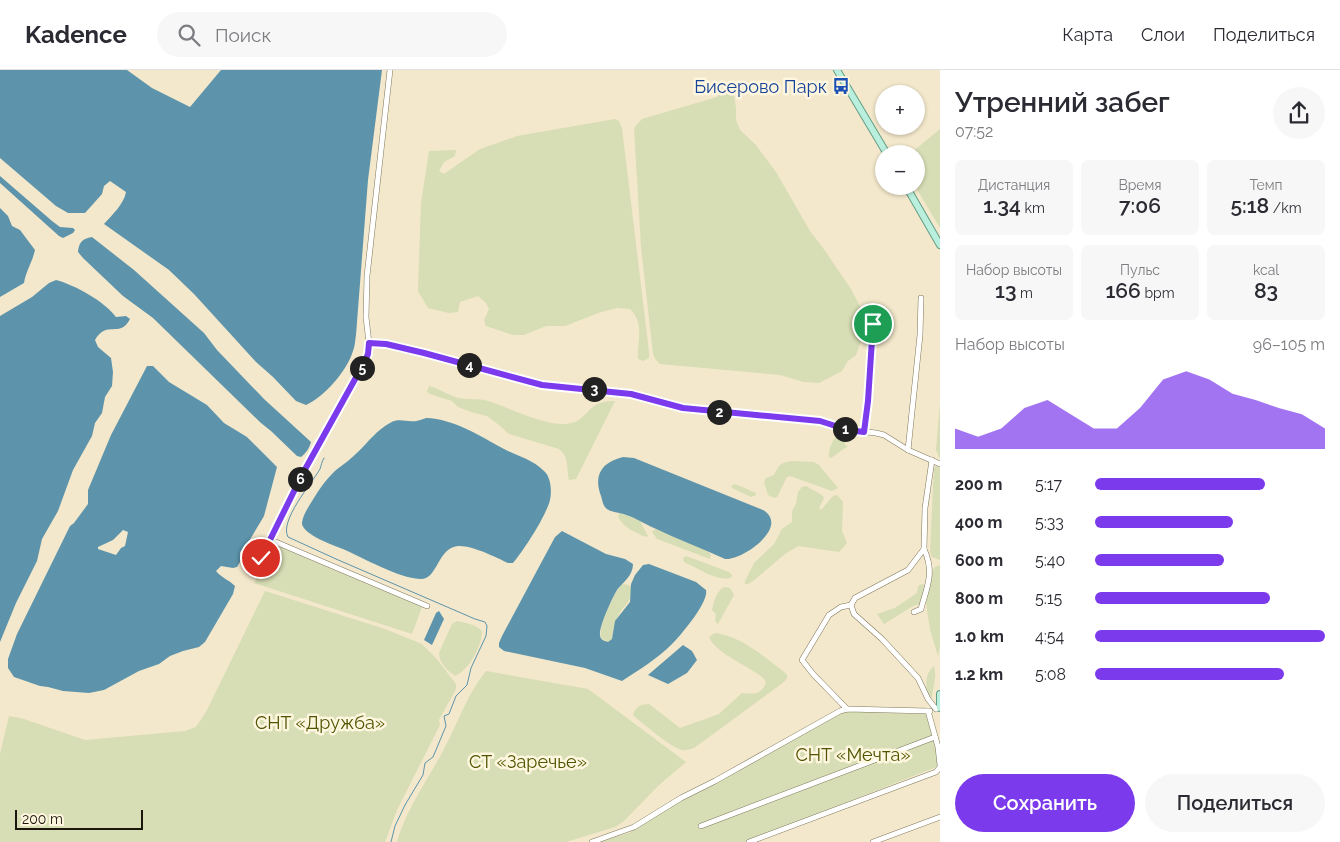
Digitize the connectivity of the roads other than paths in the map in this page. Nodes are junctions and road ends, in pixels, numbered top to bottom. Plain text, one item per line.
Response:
1 (390, 70) edge
2 (837, 70) edge
3 (882, 145) edge
4 (911, 195) edge
5 (940, 245) edge
6 (921, 298) dead end
7 (873, 324) dead end
8 (369, 343) junction
9 (864, 432) junction
10 (908, 450) junction
11 (932, 460) junction
12 (940, 464) edge
13 (271, 540) junction
14 (924, 549) junction
15 (261, 558) dead end
16 (851, 605) junction
17 (427, 606) dead end
18 (914, 612) dead end
19 (940, 694) edge
20 (939, 708) edge
21 (847, 710) junction
22 (928, 712) junction
23 (935, 738) junction
24 (940, 766) edge
25 (940, 817) edge
26 (700, 826) dead end
27 (592, 842) edge
28 (749, 842) edge
29 (873, 842) edge

1 - 8 street
2 - 3 main road
4 - 5 main road
6 - 10 street
7 - 9 street
8 - 9 street
8 - 13 street
9 - 10 street
10 - 11 street
11 - 12 street
11 - 14 street
13 - 15 street
13 - 17 street
14 - 16 street
14 - 18 street
16 - 20 street
16 - 21 street
19 - 20 main road
20 - 22 street
21 - 22 street
21 - 27 street
22 - 23 street
23 - 24 street
23 - 26 street
24 - 28 street
25 - 29 street

